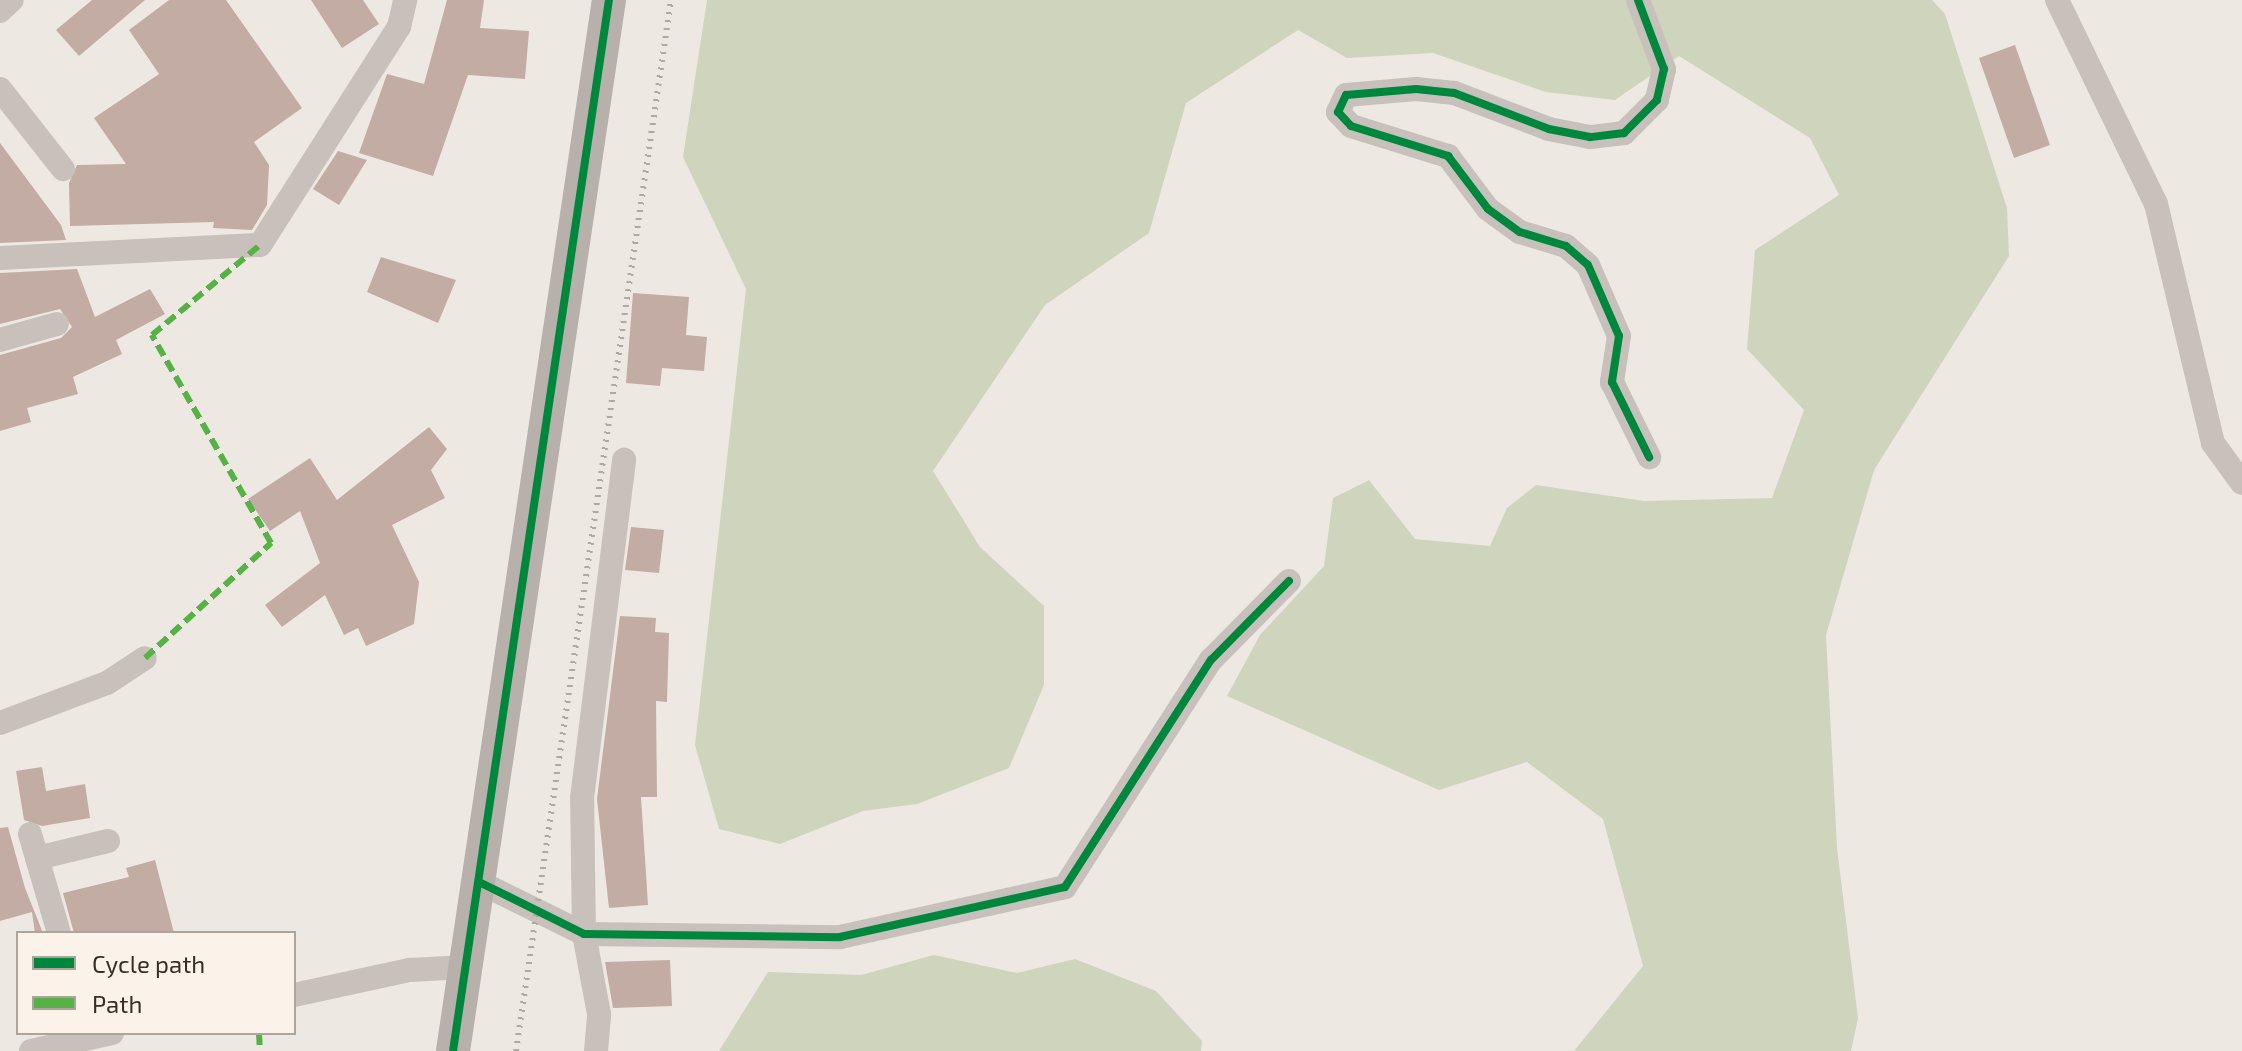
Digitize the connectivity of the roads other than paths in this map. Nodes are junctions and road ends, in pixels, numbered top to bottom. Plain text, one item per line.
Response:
1 (12, 0) edge
2 (405, 0) edge
3 (609, 0) edge
4 (1638, 0) edge
5 (2057, 0) edge
6 (0, 11) edge
7 (0, 89) edge
8 (63, 169) dead end
9 (0, 258) edge
10 (57, 324) dead end
11 (0, 340) edge
12 (1649, 457) dead end
13 (624, 460) dead end
14 (2242, 483) edge
15 (1289, 581) dead end
16 (145, 658) dead end
17 (0, 723) edge
18 (30, 834) dead end
19 (108, 841) dead end
20 (37, 858) junction
21 (479, 882) junction
22 (58, 931) edge
23 (584, 934) junction
24 (466, 967) junction
25 (296, 995) edge
26 (92, 1035) edge
27 (31, 1051) edge
28 (453, 1051) edge
29 (596, 1051) edge

1 - 6 street
2 - 9 street
3 - 21 street
4 - 12 street
5 - 14 street
7 - 8 street
10 - 11 street
13 - 23 street
15 - 23 street
16 - 17 street
18 - 20 street
19 - 20 street
20 - 22 street
21 - 23 street
21 - 24 street
23 - 29 street
24 - 25 street
24 - 28 street
26 - 27 street

